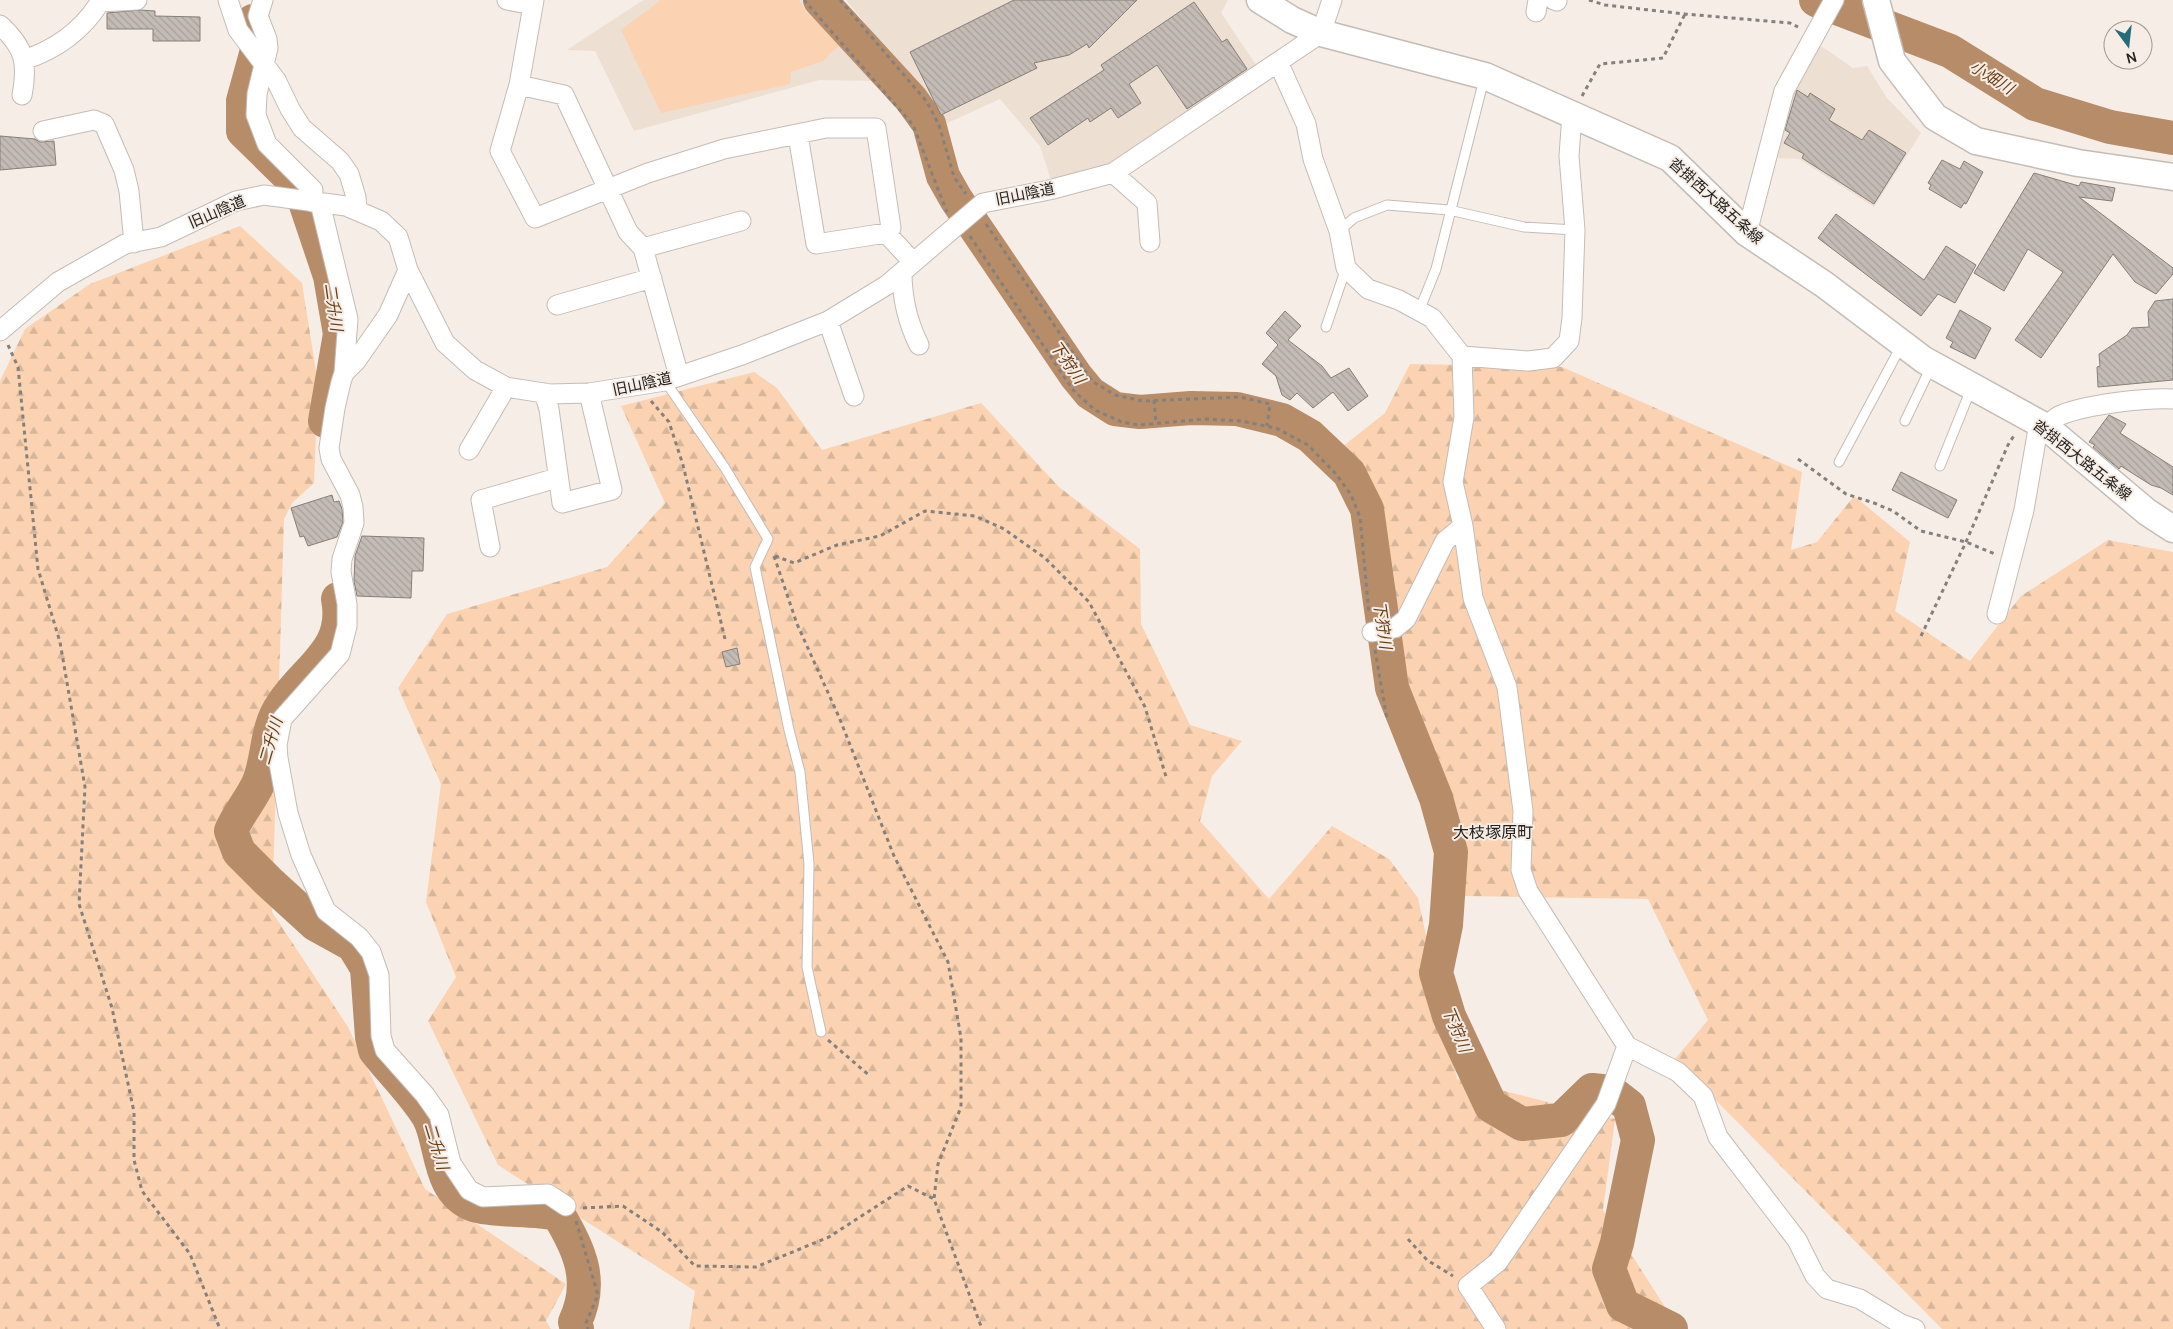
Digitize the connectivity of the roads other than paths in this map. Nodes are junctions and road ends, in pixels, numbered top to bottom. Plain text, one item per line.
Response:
1 (137, 0) edge
2 (228, 0) edge
3 (263, 0) edge
4 (506, 0) edge
5 (1260, 0) edge
6 (1332, 0) edge
7 (1834, 0) edge
8 (1876, 0) edge
9 (100, 1) edge
10 (533, 2) edge
11 (0, 25) edge
12 (1321, 33) junction
13 (24, 60) junction
14 (1278, 62) junction
15 (264, 66) junction
16 (1484, 76) junction
17 (519, 85) junction
18 (22, 96) dead end
19 (1572, 114) junction
20 (43, 130) dead end
21 (798, 135) junction
22 (1113, 173) junction
23 (2173, 177) edge
24 (606, 189) junction
25 (316, 202) junction
26 (357, 210) junction
27 (1449, 210) junction
28 (741, 221) dead end
29 (1575, 230) junction
30 (1340, 231) junction
31 (886, 233) junction
32 (1747, 233) junction
33 (1150, 242) dead end
34 (134, 243) junction
35 (643, 248) junction
36 (908, 267) junction
37 (1346, 268) junction
38 (408, 270) junction
39 (652, 278) junction
40 (557, 305) dead end
41 (1419, 311) junction
42 (828, 321) junction
43 (1326, 327) dead end
44 (1, 331) edge
45 (1902, 344) junction
46 (919, 345) dead end
47 (1462, 356) junction
48 (1932, 365) junction
49 (344, 373) junction
50 (672, 378) junction
51 (506, 387) junction
52 (1972, 387) junction
53 (544, 393) junction
54 (589, 394) junction
55 (854, 396) dead end
56 (2173, 399) edge
57 (1905, 421) dead end
58 (2037, 422) junction
59 (469, 450) dead end
60 (1839, 462) dead end
61 (1940, 466) dead end
62 (557, 478) junction
63 (1463, 526) junction
64 (2173, 528) edge
65 (490, 547) dead end
66 (1997, 614) dead end
67 (1373, 632) road end
68 (821, 1032) road end
69 (1627, 1046) junction
70 (566, 1206) road end
71 (1496, 1329) edge
72 (1915, 1329) edge

1 - 9 street
2 - 15 street
3 - 15 street
4 - 10 street
5 - 12 main road, 沓掛西大路五条線
6 - 12 street
7 - 32 street
8 - 23 main road
9 - 13 street
10 - 17 street
11 - 13 street
12 - 14 street, 旧山陰道
12 - 16 main road, 沓掛西大路五条線
13 - 18 street
14 - 22 street, 旧山陰道
14 - 30 street
15 - 25 street
15 - 26 street
16 - 19 main road, 沓掛西大路五条線
16 - 27 lane
17 - 24 street
17 - 24 street
19 - 29 street
19 - 32 main road, 沓掛西大路五条線
20 - 34 street
21 - 24 street
21 - 31 street
21 - 31 street
22 - 33 street
22 - 36 street, 旧山陰道
24 - 35 street
25 - 26 street, 旧山陰道
25 - 34 street, 旧山陰道
25 - 49 street
26 - 38 street, 旧山陰道
27 - 29 lane
27 - 30 lane
27 - 41 lane
28 - 35 street
29 - 47 street
30 - 37 street
31 - 36 street
32 - 45 main road, 沓掛西大路五条線
34 - 44 street, 旧山陰道
35 - 39 street
36 - 42 street, 旧山陰道
36 - 46 street
37 - 41 street
37 - 43 lane
38 - 49 street
38 - 51 street, 旧山陰道
39 - 40 street
39 - 50 street
41 - 47 street
42 - 50 street, 旧山陰道
42 - 55 street
45 - 48 main road, 沓掛西大路五条線
45 - 60 lane
47 - 63 street
48 - 52 main road, 沓掛西大路五条線
48 - 57 lane
49 - 70 street
50 - 54 street, 旧山陰道
50 - 68 lane
51 - 53 street, 旧山陰道
51 - 59 street
52 - 58 main road, 沓掛西大路五条線
52 - 61 lane
53 - 54 street, 旧山陰道
53 - 62 street
54 - 62 street
56 - 58 street
58 - 64 main road, 沓掛西大路五条線
58 - 66 street
62 - 65 street
63 - 67 street
63 - 69 street
69 - 71 street
69 - 72 street

